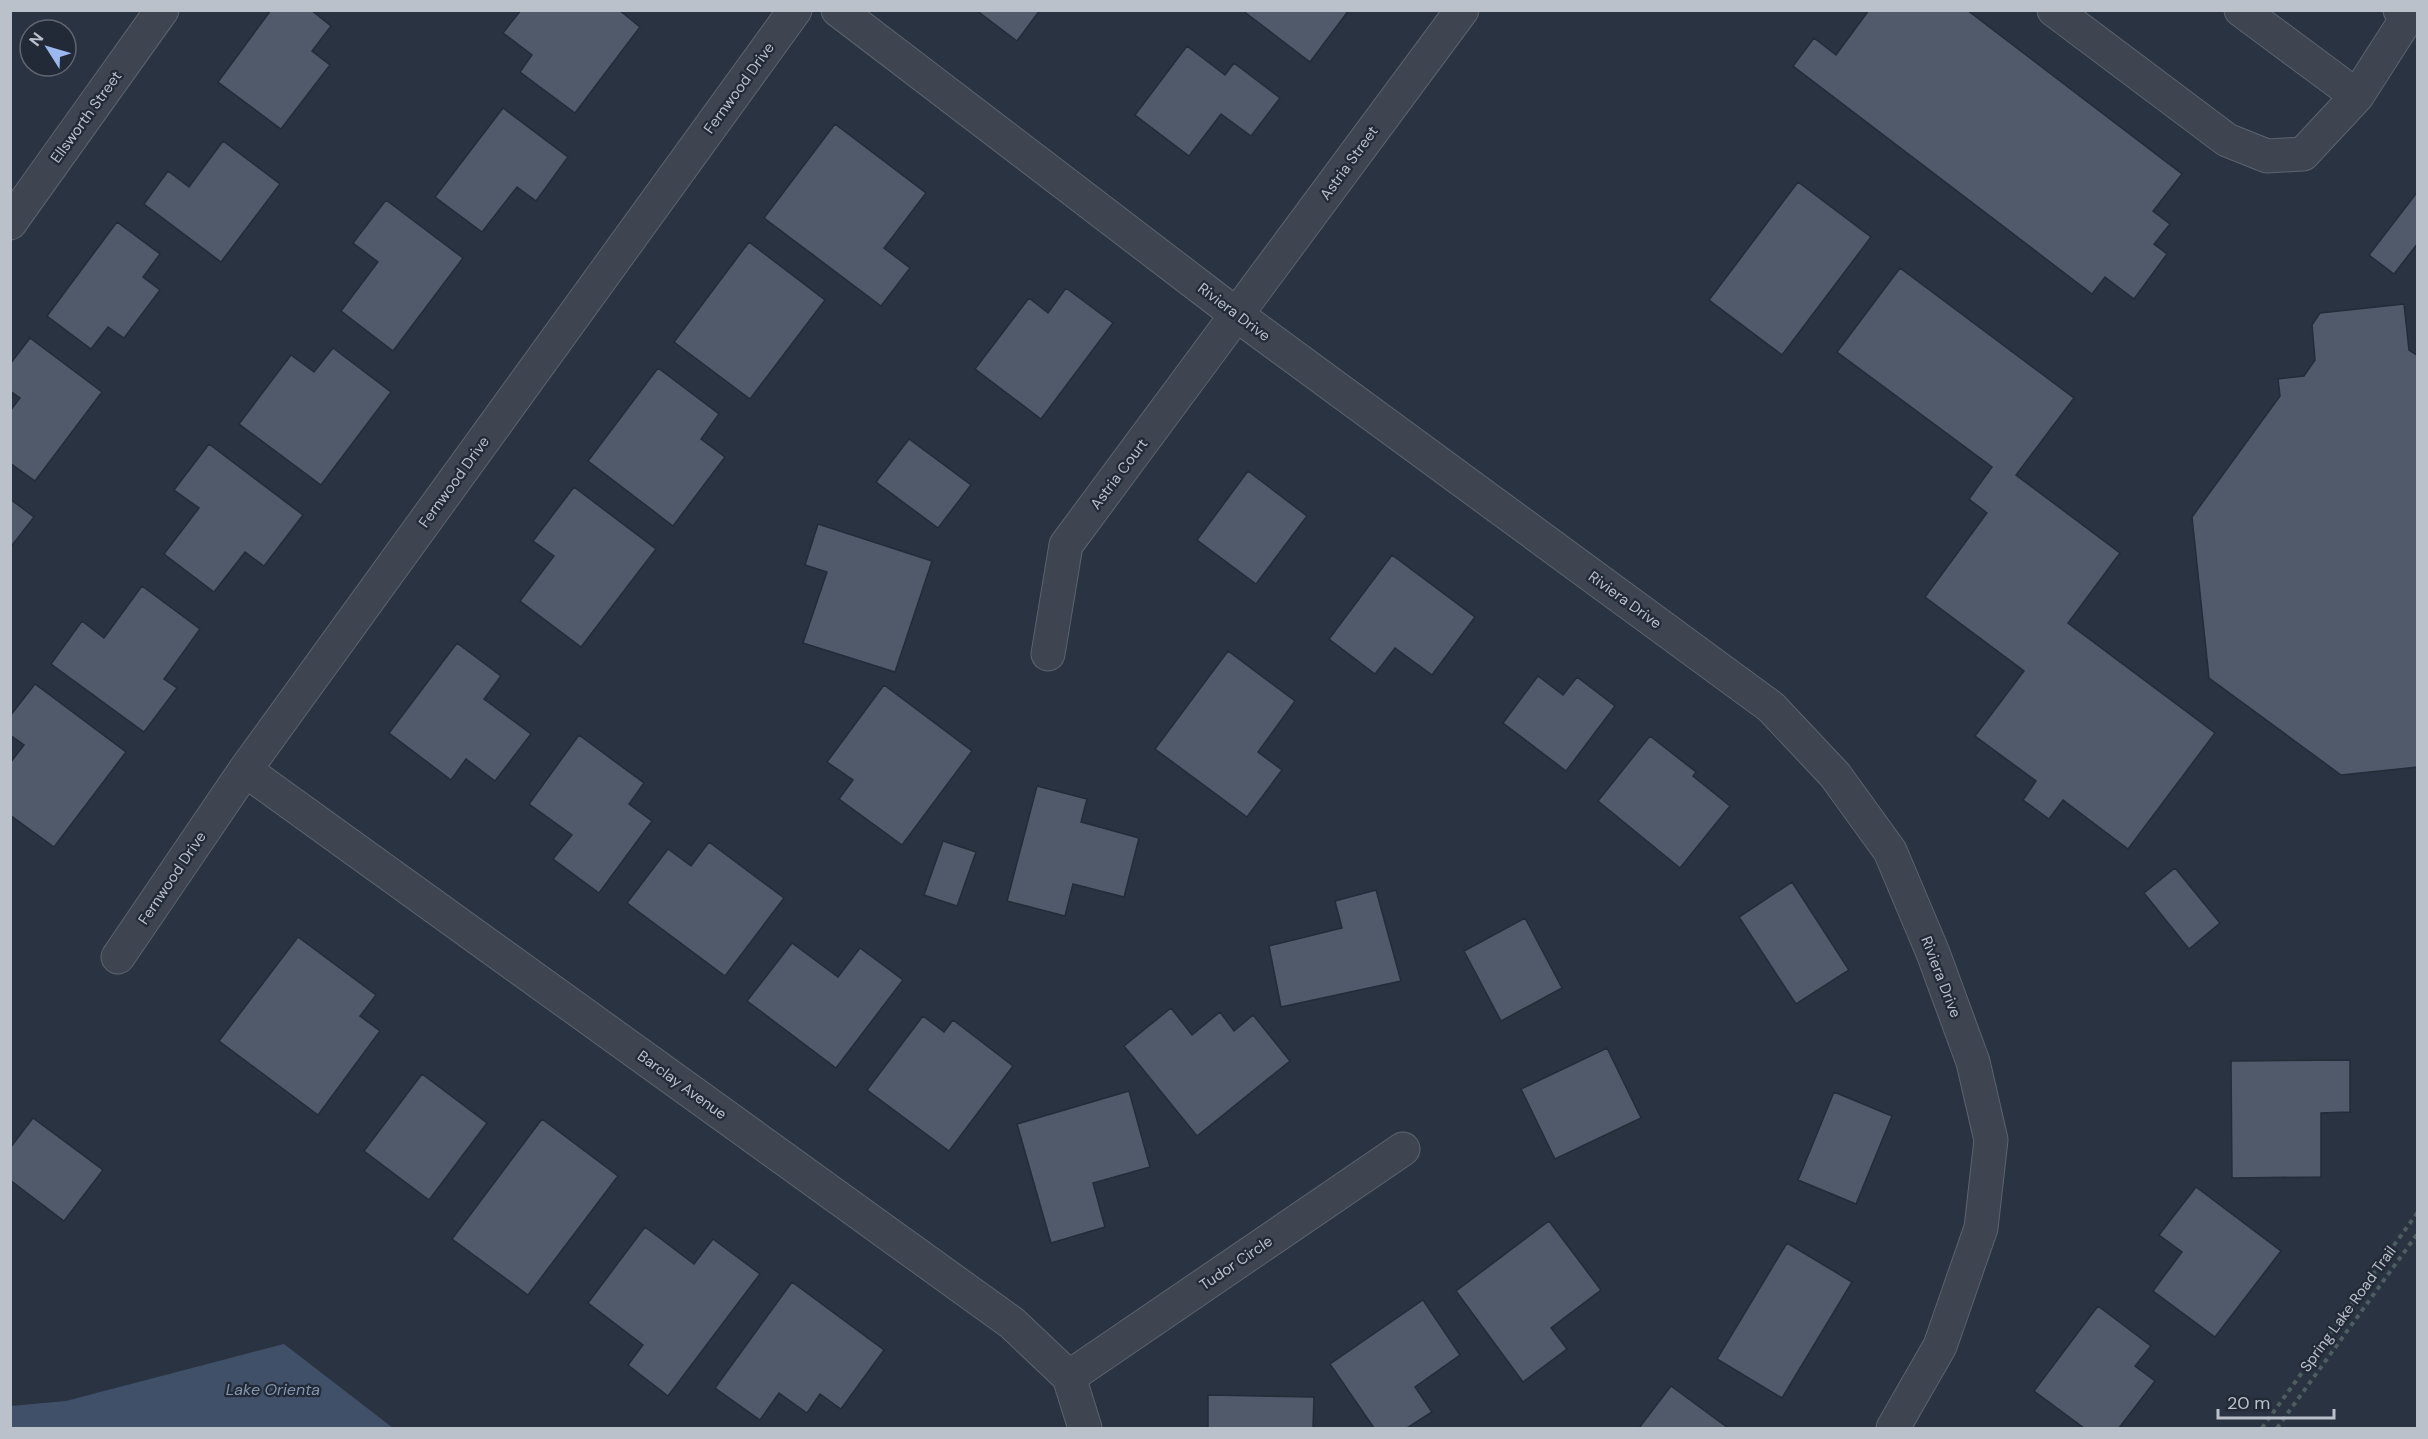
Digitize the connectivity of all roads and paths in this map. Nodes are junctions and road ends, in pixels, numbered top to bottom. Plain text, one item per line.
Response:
1 (162, 10) edge
2 (795, 10) edge
3 (838, 10) edge
4 (1462, 10) edge
5 (2054, 10) edge
6 (2241, 10) edge
7 (2400, 10) edge
8 (2357, 96) junction
9 (10, 223) edge
10 (1237, 315) junction
11 (1048, 654) dead end
12 (245, 770) junction
13 (118, 957) dead end
14 (1403, 1149) dead end
15 (2418, 1212) edge
16 (2418, 1233) edge
17 (1069, 1377) junction
18 (1085, 1428) edge
19 (1893, 1428) edge
20 (2262, 1428) edge
21 (2277, 1428) edge

1 - 9 street, Ellsworth Street
2 - 12 street, Fernwood Drive
3 - 10 street, Riviera Drive
4 - 10 street, Astria Street
5 - 8 street
6 - 8 street
7 - 8 street
10 - 11 street, Astria Court
10 - 19 street, Riviera Drive
12 - 13 street, Fernwood Drive
12 - 17 street, Barclay Avenue
14 - 17 street, Tudor Circle
15 - 20 path
16 - 21 path, Spring Lake Road Trail
17 - 18 street, Barclay Avenue

